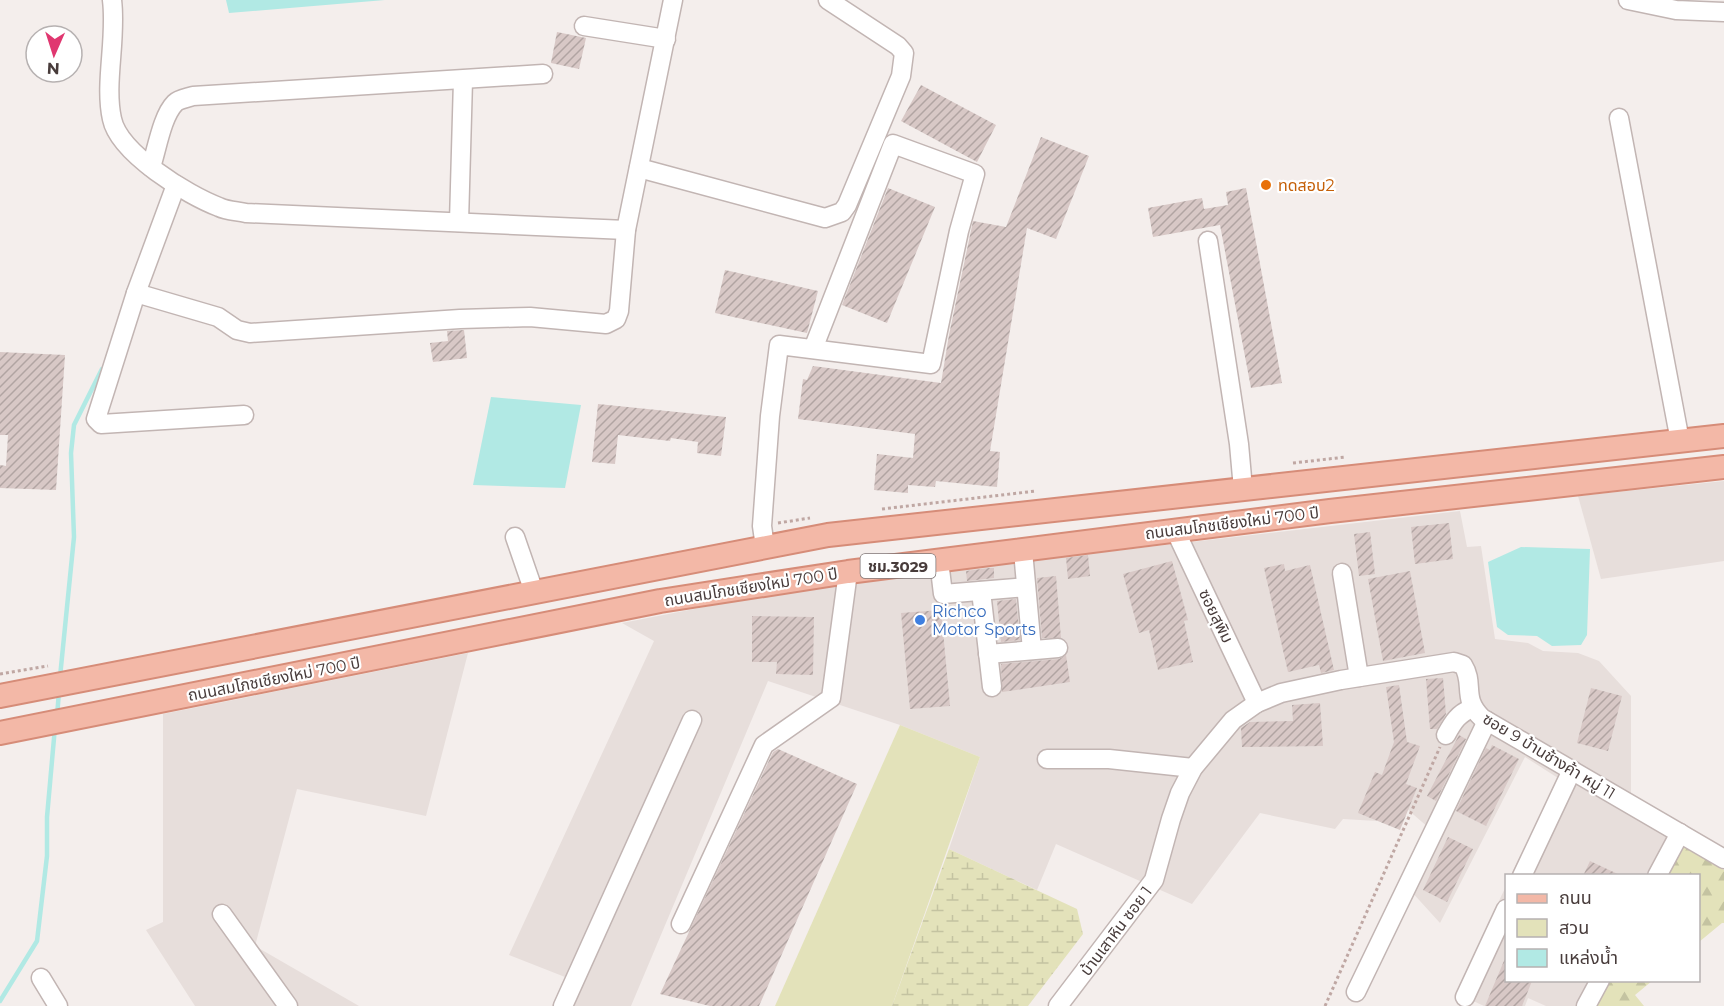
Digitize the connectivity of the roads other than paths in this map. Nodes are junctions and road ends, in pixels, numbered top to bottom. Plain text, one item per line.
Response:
1 (112, 0) edge
2 (673, 0) edge
3 (828, 0) edge
4 (1628, 0) edge
5 (1724, 12) edge
6 (584, 26) dead end
7 (666, 39) junction
8 (543, 74) dead end
9 (463, 80) junction
10 (1619, 118) dead end
11 (152, 167) junction
12 (639, 168) junction
13 (176, 185) junction
14 (459, 222) junction
15 (626, 230) junction
16 (1208, 241) dead end
17 (136, 293) junction
18 (813, 349) junction
19 (244, 415) dead end
20 (1724, 436) edge
21 (1680, 441) junction
22 (1724, 467) edge
23 (1243, 489) junction
24 (1174, 530) junction
25 (515, 537) dead end
26 (765, 547) junction
27 (1023, 551) junction
28 (939, 561) junction
29 (848, 572) junction
30 (1342, 573) dead end
31 (1026, 587) junction
32 (981, 591) junction
33 (534, 592) junction
34 (1058, 648) dead end
35 (1032, 650) junction
36 (988, 654) junction
37 (1359, 677) junction
38 (992, 687) dead end
39 (0, 696) edge
40 (1257, 702) junction
41 (1472, 708) junction
42 (692, 720) dead end
43 (1487, 721) junction
44 (0, 733) edge
45 (1446, 735) road end
46 (1047, 759) dead end
47 (1193, 768) junction
48 (1572, 770) junction
49 (1680, 833) junction
50 (1724, 859) edge
51 (1523, 874) edge
52 (1658, 874) edge
53 (1505, 911) edge
54 (222, 914) dead end
55 (681, 924) dead end
56 (41, 978) dead end
57 (1599, 982) edge
58 (1356, 992) dead end
59 (1465, 997) dead end
60 (58, 1006) edge
61 (288, 1006) edge
62 (563, 1006) edge
63 (1058, 1006) edge
64 (1586, 1006) edge

1 - 11 street
2 - 7 street
3 - 12 street
4 - 5 street
6 - 7 street
7 - 12 street
8 - 9 street
9 - 11 street
9 - 14 street
10 - 21 street
11 - 13 street
12 - 15 street
13 - 14 street
13 - 17 street
14 - 15 street
15 - 17 street
16 - 23 street
17 - 19 street
18 - 18 street
18 - 26 street
20 - 21 main road, ถนนสมโภชเชียงใหม่ 700 ปี / ชม.3029
21 - 23 main road, ถนนสมโภชเชียงใหม่ 700 ปี / ชม.3029
22 - 24 main road, ถนนสมโภชเชียงใหม่ 700 ปี / ชม.3029
23 - 26 main road, ถนนสมโภชเชียงใหม่ 700 ปี / ชม.3029
24 - 27 main road, ถนนสมโภชเชียงใหม่ 700 ปี / ชม.3029
24 - 40 street, ซอยสุพิม
25 - 33 street
26 - 33 main road, ถนนสมโภชเชียงใหม่ 700 ปี / ชม.3029
27 - 28 main road, ถนนสมโภชเชียงใหม่ 700 ปี / ชม.3029
27 - 31 street
28 - 29 main road, ถนนสมโภชเชียงใหม่ 700 ปี / ชม.3029
28 - 32 street
29 - 44 main road, ถนนสมโภชเชียงใหม่ 700 ปี / ชม.3029
29 - 55 street
30 - 37 street
31 - 32 street
31 - 35 street
32 - 36 street
33 - 39 main road, ถนนสมโภชเชียงใหม่ 700 ปี / ชม.3029
34 - 35 street
35 - 36 street
36 - 38 street
37 - 40 street, ซอย 9 บ้านช้างค้า หมู่ 11
37 - 41 street, ซอย 9 บ้านช้างค้า หมู่ 11
40 - 47 street, บ้านเสาหิน ซอย 1
41 - 43 street, ซอย 9 บ้านช้างค้า หมู่ 11
41 - 45 street
42 - 62 street
43 - 48 street, ซอย 9 บ้านช้างค้า หมู่ 11
43 - 58 street
46 - 47 street
47 - 63 street, บ้านเสาหิน ซอย 1
48 - 49 street, ซอย 9 บ้านช้างค้า หมู่ 11
48 - 51 street
49 - 50 street, ซอย 9 บ้านช้างค้า หมู่ 11
49 - 52 street
53 - 59 street
54 - 61 street
56 - 60 street
57 - 64 street

